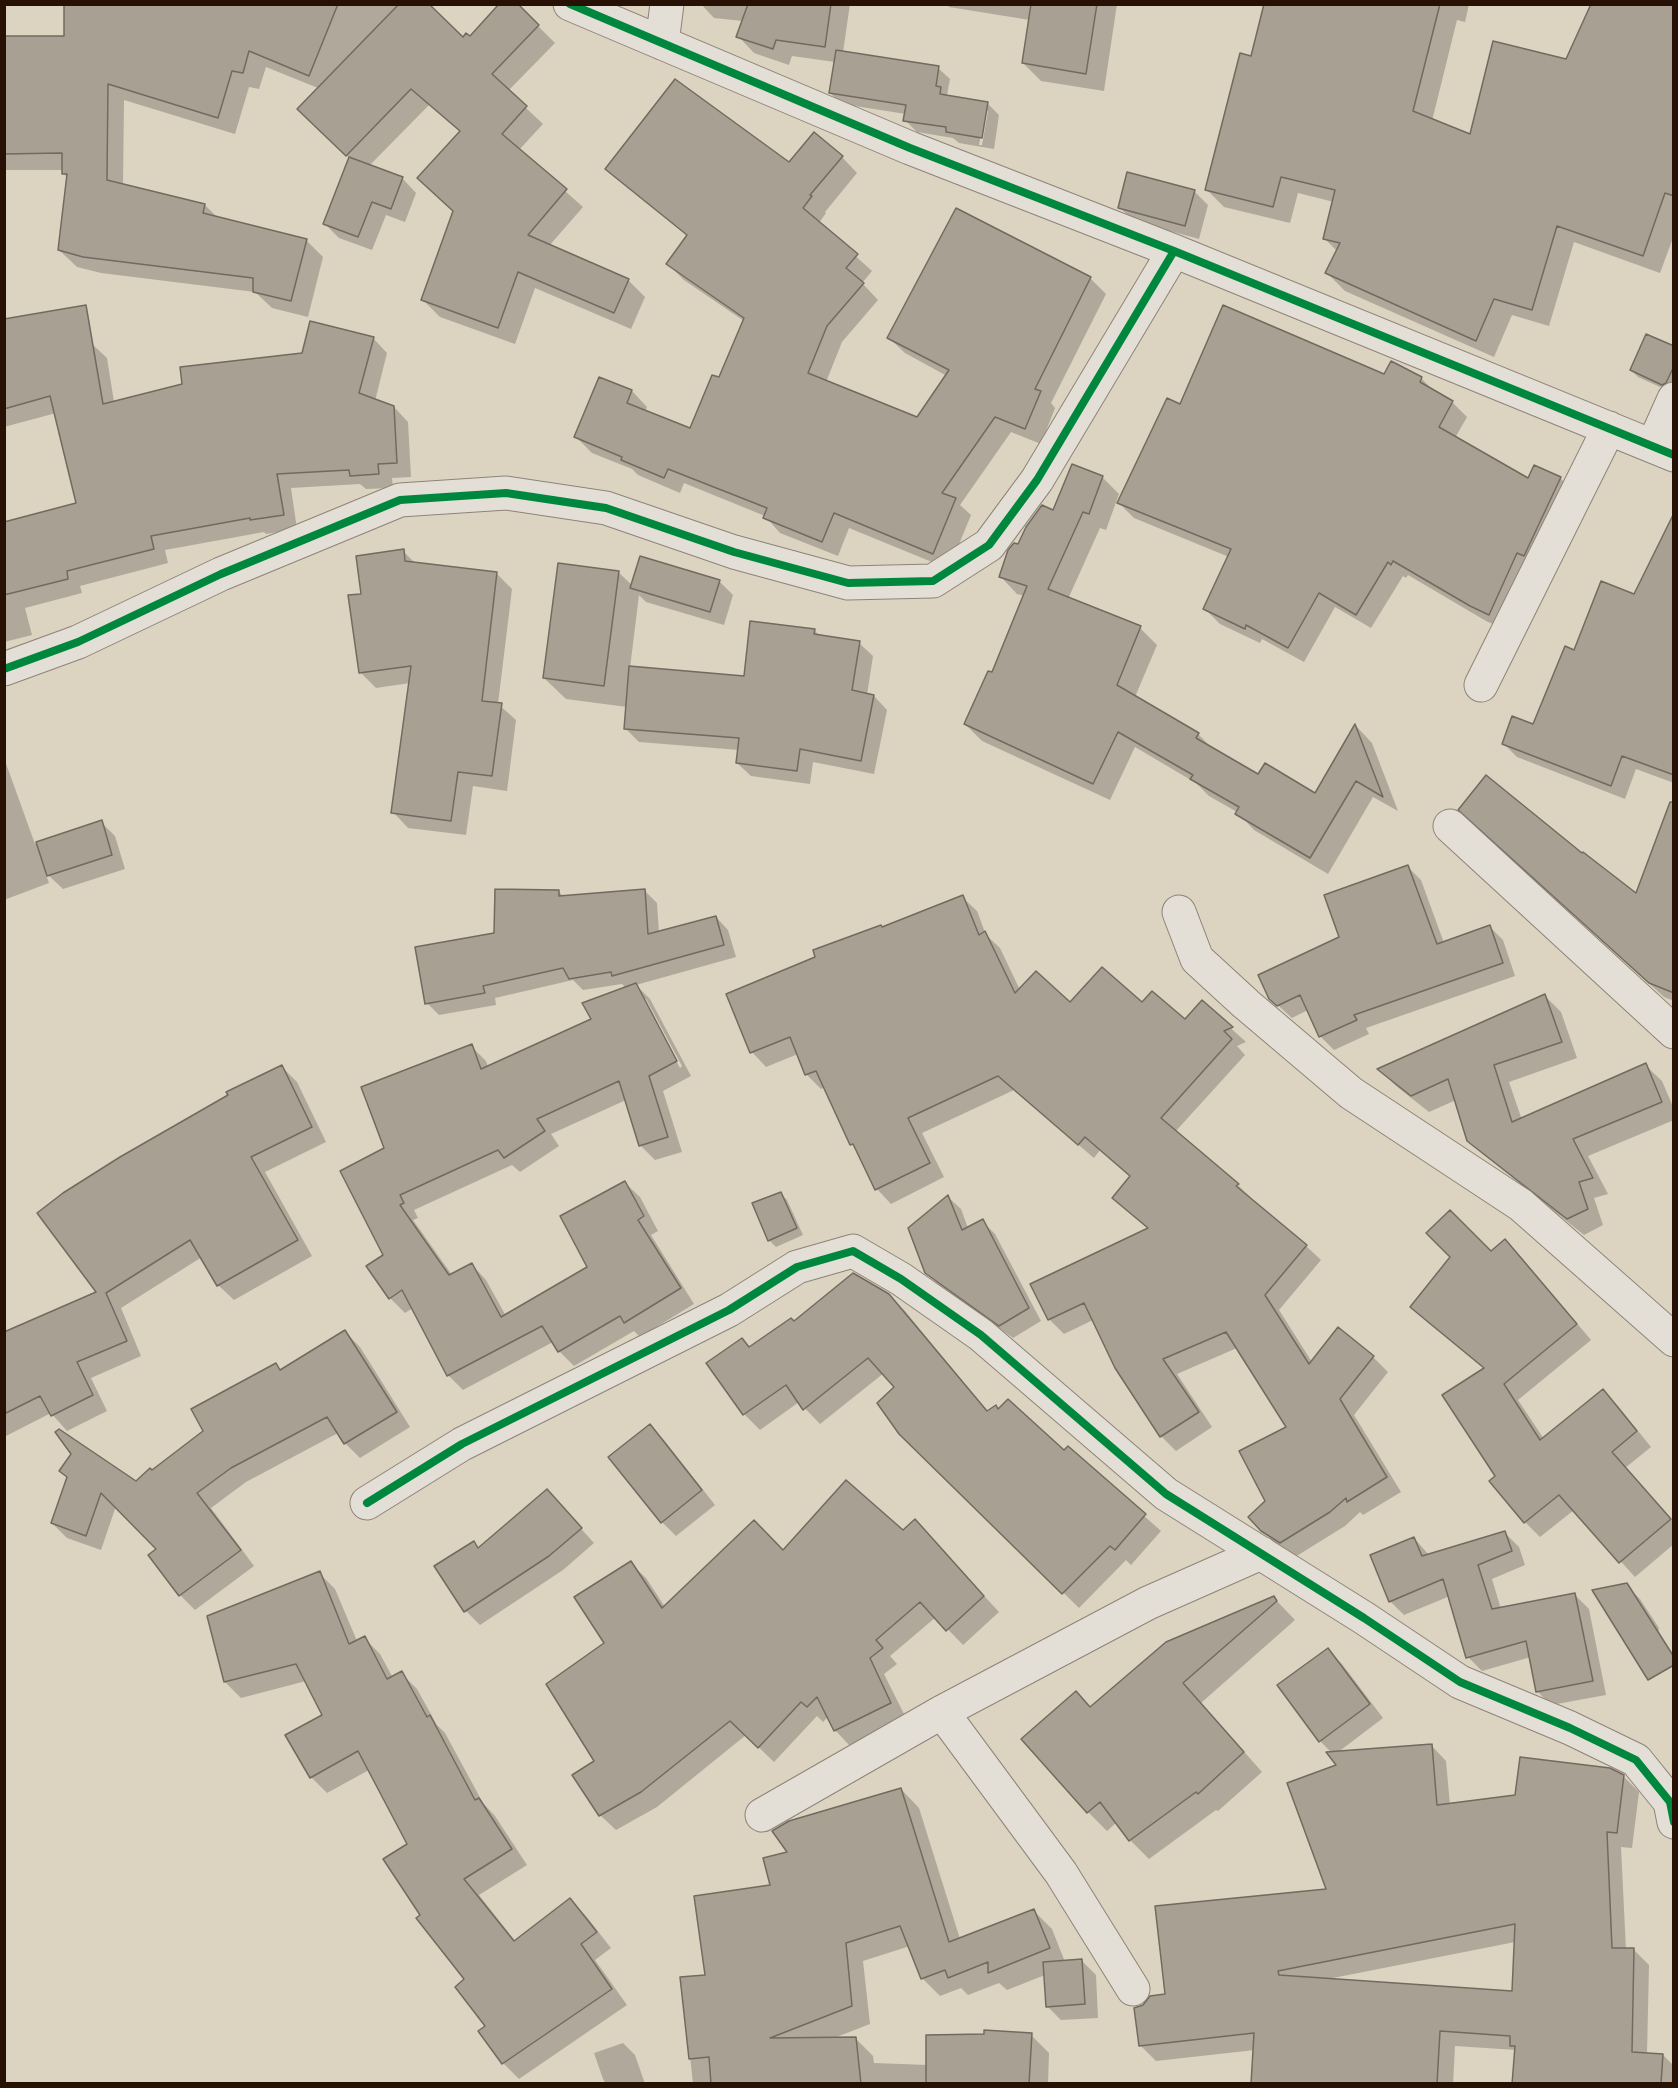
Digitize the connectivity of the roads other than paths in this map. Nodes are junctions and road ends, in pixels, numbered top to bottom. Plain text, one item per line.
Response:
1 (570, 4) edge
2 (667, 4) edge
3 (662, 43) junction
4 (1174, 251) junction
5 (1674, 399) edge
6 (1609, 428) junction
7 (1663, 451) edge
8 (4, 669) edge
9 (1481, 685) dead end
10 (1450, 826) dead end
11 (1179, 912) dead end
12 (1674, 1032) edge
13 (1674, 1340) edge
14 (367, 1503) dead end
15 (1261, 1553) junction
16 (942, 1712) junction
17 (762, 1815) dead end
18 (1674, 1822) edge
19 (1133, 1989) dead end

1 - 3 street
2 - 3 street
3 - 4 street
4 - 6 street
4 - 8 street
5 - 7 street
6 - 7 street
6 - 9 street
10 - 12 street
11 - 13 street
14 - 15 street
15 - 16 street
15 - 18 street
16 - 17 street
16 - 19 street

